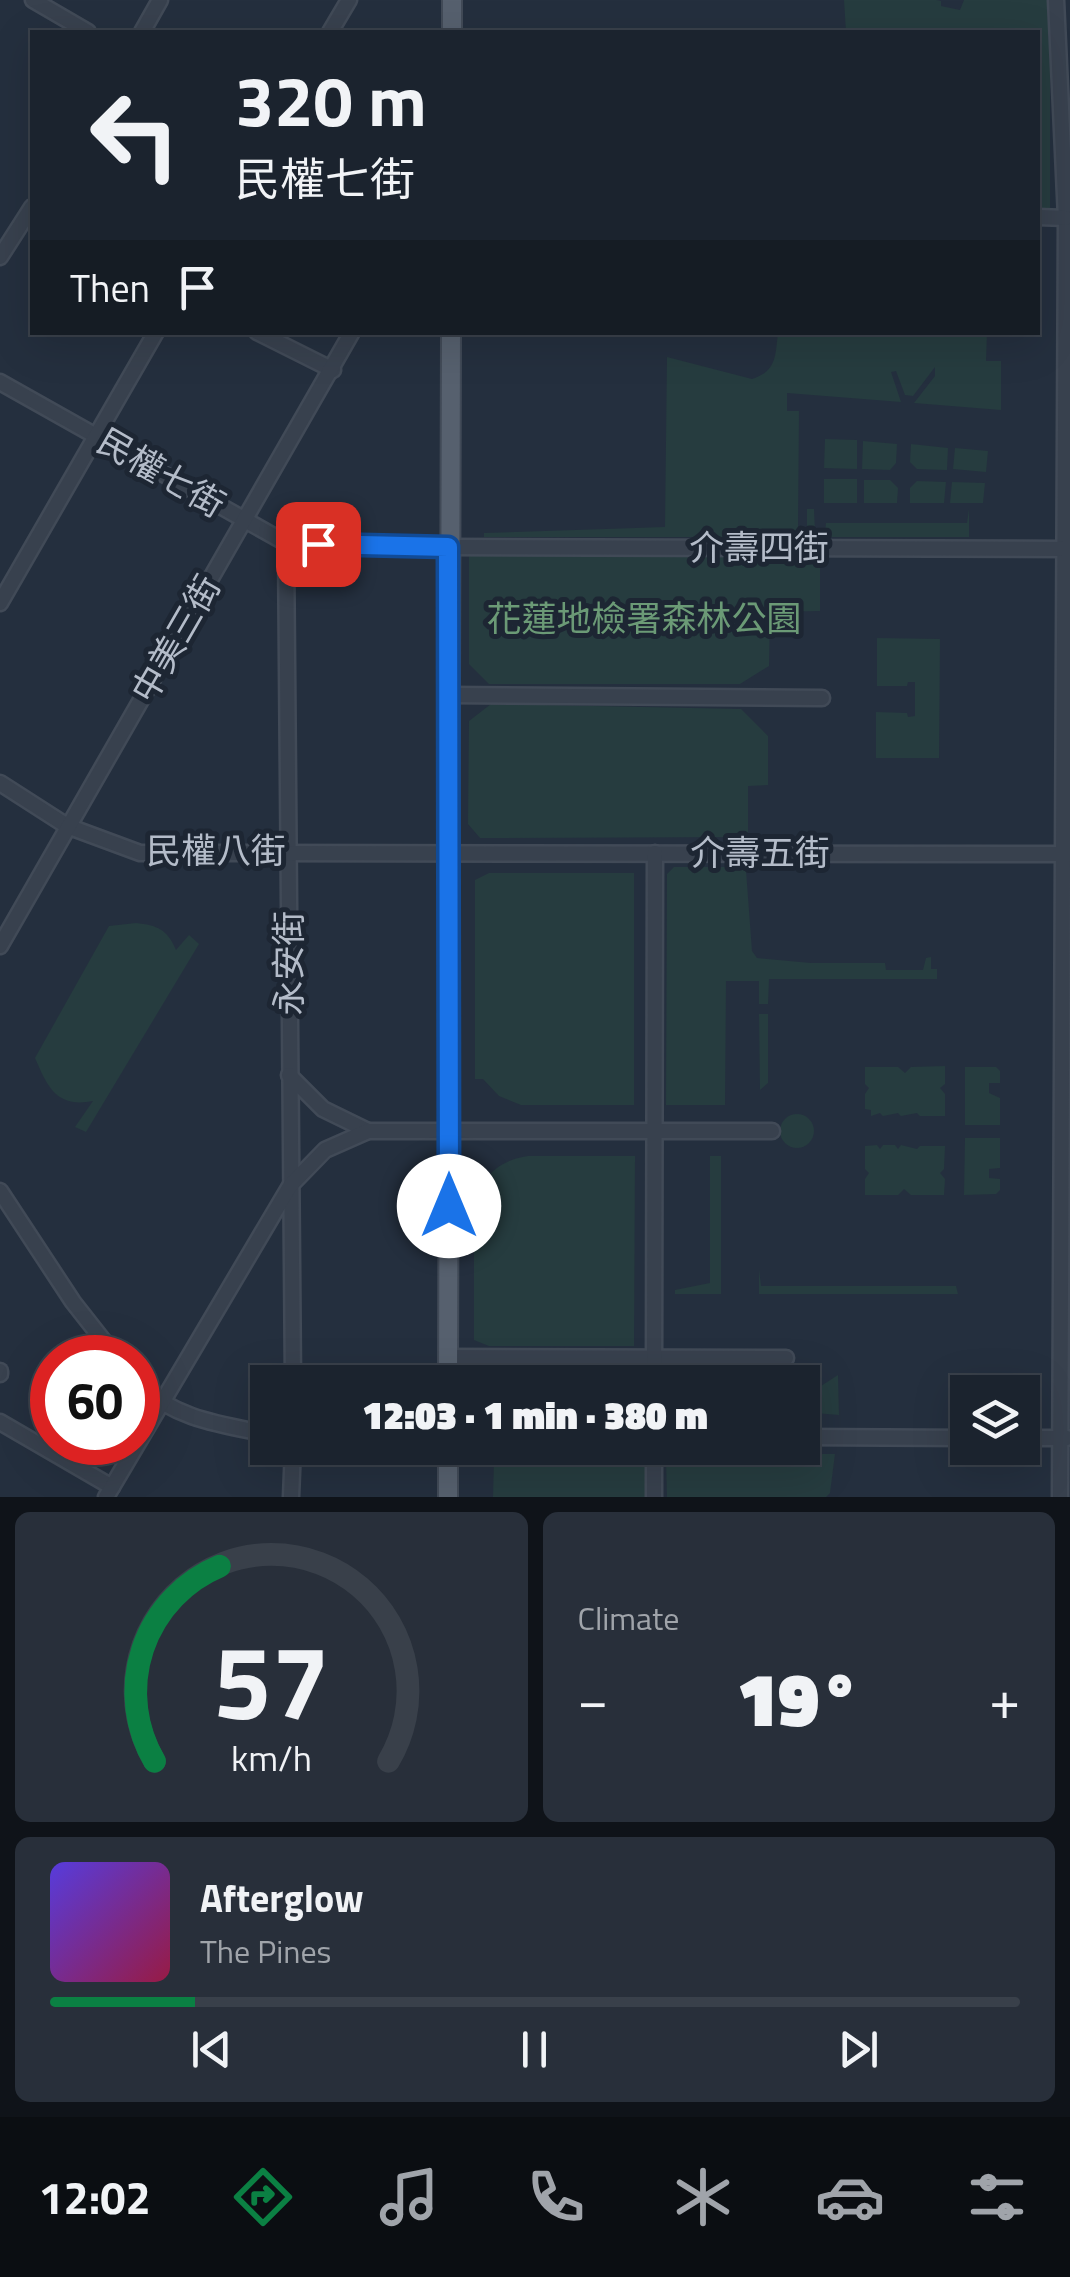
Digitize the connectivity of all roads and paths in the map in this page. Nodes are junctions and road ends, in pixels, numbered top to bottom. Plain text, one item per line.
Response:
1 (33, 0) edge
2 (160, 0) edge
3 (349, 0) edge
4 (452, 0) edge
5 (1056, 0) edge
6 (85, 30) edge
7 (143, 30) edge
8 (331, 30) edge
9 (452, 30) edge
10 (30, 210) edge
11 (1040, 217) edge
12 (1066, 218) junction
13 (0, 257) edge
14 (154, 335) edge
15 (263, 335) edge
16 (350, 335) edge
17 (450, 335) edge
18 (332, 370) junction
19 (0, 382) edge
20 (95, 436) junction
21 (245, 520) junction
22 (286, 543) junction
23 (448, 547) junction
24 (1067, 549) edge
25 (0, 603) edge
26 (450, 695) junction
27 (822, 698) dead end
28 (1066, 707) edge
29 (0, 783) edge
30 (67, 826) junction
31 (288, 852) junction
32 (449, 853) junction
33 (655, 853) junction
34 (1066, 854) edge
35 (0, 946) edge
36 (289, 1076) junction
37 (368, 1131) junction
38 (449, 1131) junction
39 (654, 1131) junction
40 (772, 1131) dead end
41 (1066, 1131) edge
42 (290, 1186) junction
43 (0, 1191) edge
44 (99, 1335) edge
45 (448, 1358) junction
46 (654, 1358) junction
47 (786, 1358) dead end
48 (293, 1365) edge
49 (448, 1365) edge
50 (654, 1365) edge
51 (161, 1404) junction
52 (0, 1422) edge
53 (250, 1430) edge
54 (820, 1437) edge
55 (950, 1438) edge
56 (1065, 1438) edge
57 (293, 1465) edge
58 (448, 1465) edge
59 (654, 1465) edge
60 (109, 1492) edge
61 (291, 1497) edge
62 (448, 1497) edge
63 (654, 1497) edge
64 (1060, 1497) edge

1 - 6 street
2 - 7 street
3 - 8 street
4 - 9 main road
5 - 12 street
10 - 13 street
11 - 12 street
12 - 24 street
14 - 20 street
15 - 18 street
16 - 18 street, 中美三街
17 - 23 main road
18 - 21 street, 中美三街
19 - 20 street, 民權七街
20 - 21 street, 民權七街
20 - 25 street
21 - 22 street, 民權七街
21 - 30 street, 中美三街
22 - 23 street, 民權七街
22 - 31 street, 永安街
23 - 24 street, 介壽四街
23 - 26 main road
24 - 28 street
26 - 27 street
26 - 32 main road
28 - 34 street
29 - 30 street, 民權八街
30 - 31 street, 民權八街
30 - 35 street, 中美三街
31 - 32 street, 民權八街
31 - 36 street, 永安街
32 - 33 street, 介壽五街
32 - 38 main road
33 - 34 street, 介壽五街
33 - 39 street
34 - 41 street
36 - 37 street
36 - 42 street, 永安街
37 - 38 street
37 - 42 street
38 - 39 street
38 - 45 main road
39 - 40 street
39 - 46 street
41 - 56 street
42 - 48 street, 永安街
42 - 51 street
43 - 44 street
45 - 46 street
45 - 49 main road
46 - 47 street
46 - 50 street
51 - 53 street
51 - 60 street
52 - 60 street
54 - 55 street
56 - 64 street
57 - 61 street
58 - 62 main road
59 - 63 street

